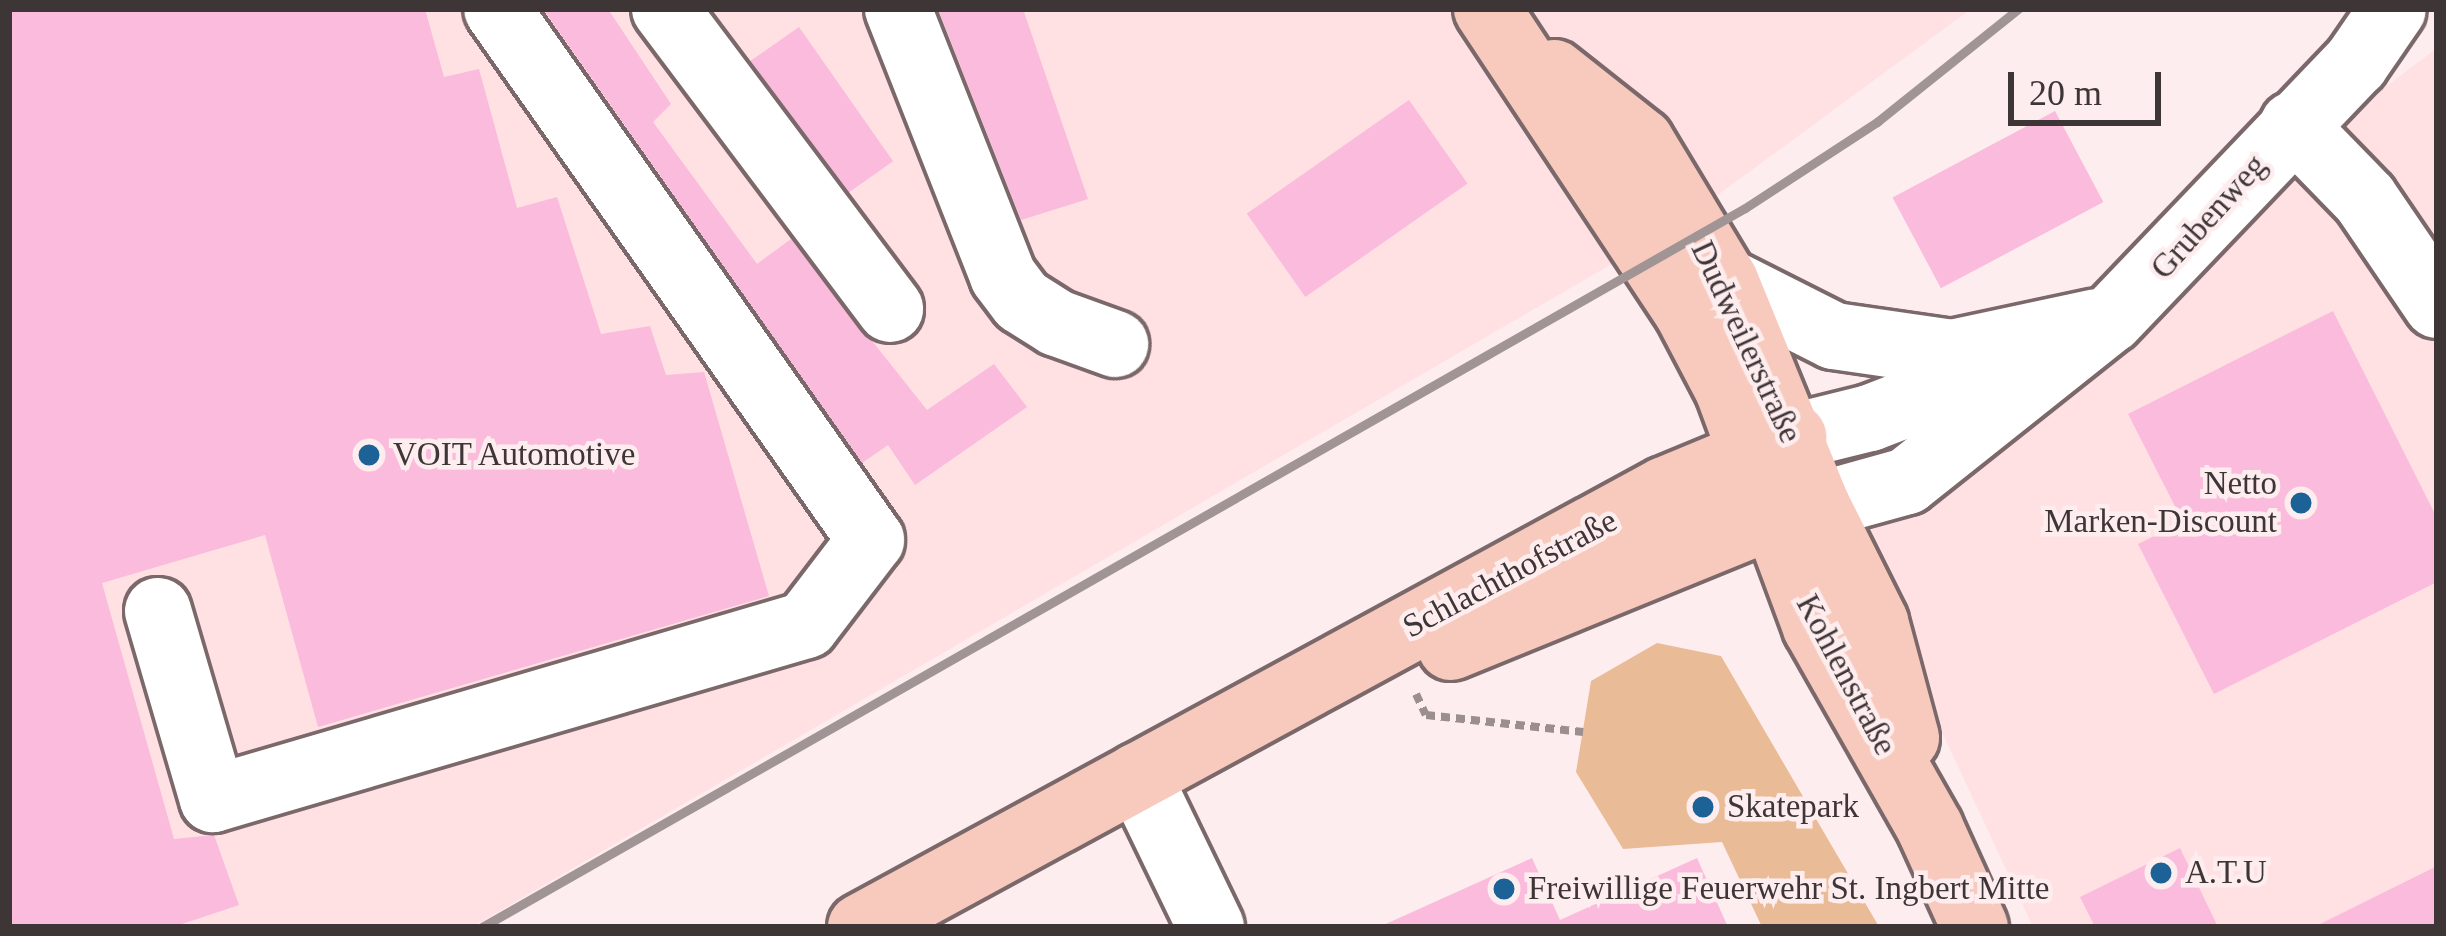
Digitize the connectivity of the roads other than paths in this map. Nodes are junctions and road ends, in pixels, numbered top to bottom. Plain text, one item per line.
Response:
1 (497, 9) edge
2 (665, 9) edge
3 (898, 9) edge
4 (2393, 9) edge
5 (2437, 14) edge
6 (1498, 23) edge
7 (2356, 62) junction
8 (2293, 124) junction
9 (1706, 296) junction
10 (2437, 304) edge
11 (890, 309) dead end
12 (2111, 319) junction
13 (1114, 344) dead end
14 (1771, 444) junction
15 (1665, 490) junction
16 (1793, 512) junction
17 (158, 611) dead end
18 (1232, 725) junction
19 (1138, 776) junction
20 (933, 910) edge
21 (861, 927) edge
22 (1211, 927) edge
23 (1975, 927) edge

1 - 17 street
2 - 11 street
3 - 13 street
4 - 7 street, Grubenweg
5 - 7 street, Grubenweg
6 - 9 main road, Dudweilerstraße
7 - 8 street, Grubenweg
8 - 10 street
8 - 12 street, Grubenweg
9 - 12 street
9 - 14 main road, Dudweilerstraße
9 - 15 main road
12 - 14 street, Grubenweg
12 - 16 street, Grubenweg
14 - 15 main road, Schlachthofstraße
14 - 16 main road, Dudweilerstraße
15 - 18 main road, Schlachthofstraße
16 - 18 main road, Schlachthofstraße
16 - 23 main road, Kohlenstraße
18 - 19 main road, Schlachthofstraße
19 - 20 main road, Schlachthofstraße
19 - 22 street
20 - 21 main road, Schlachthofstraße

